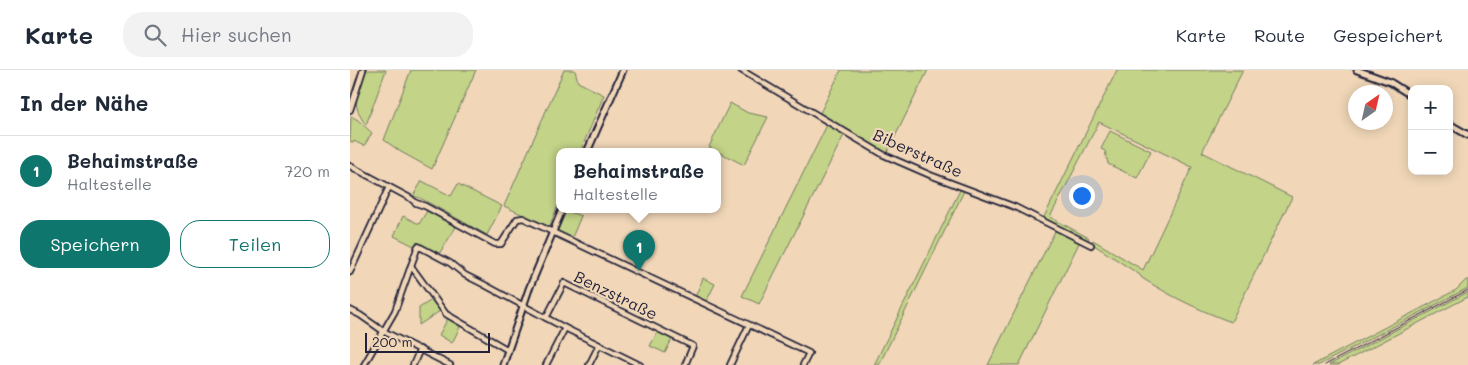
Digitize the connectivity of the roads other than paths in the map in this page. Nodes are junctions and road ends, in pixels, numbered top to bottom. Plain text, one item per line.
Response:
1 (363, 70) edge
2 (623, 70) edge
3 (741, 70) edge
4 (1357, 70) edge
5 (1408, 93) edge
6 (350, 110) edge
7 (1453, 126) edge
8 (1468, 135) edge
9 (588, 148) edge
10 (350, 166) edge
11 (389, 187) junction
12 (561, 213) edge
13 (552, 234) junction
14 (1091, 246) dead end
15 (411, 266) junction
16 (350, 272) edge
17 (523, 305) junction
18 (350, 310) edge
19 (546, 318) junction
20 (749, 325) junction
21 (565, 328) junction
22 (383, 331) junction
23 (599, 344) junction
24 (420, 349) junction
25 (508, 350) junction
26 (364, 365) edge
27 (413, 365) edge
28 (450, 365) edge
29 (503, 365) edge
30 (546, 365) edge
31 (589, 365) edge
32 (640, 365) edge
33 (685, 365) edge
34 (730, 365) edge
35 (803, 365) edge

1 - 6 street
2 - 9 street
3 - 14 street, Biberstraße
4 - 5 street
7 - 8 street
10 - 11 street
11 - 13 street
11 - 16 street
12 - 13 street
13 - 17 street
13 - 20 street
15 - 17 street
15 - 22 street
15 - 25 street
17 - 19 street
17 - 25 street
18 - 22 street
19 - 21 street
19 - 33 street, Benzstraße
20 - 34 street
20 - 35 street
21 - 23 street
21 - 30 street
22 - 24 street
22 - 26 street
23 - 31 street
23 - 32 street
24 - 27 street
24 - 28 street
25 - 29 street

